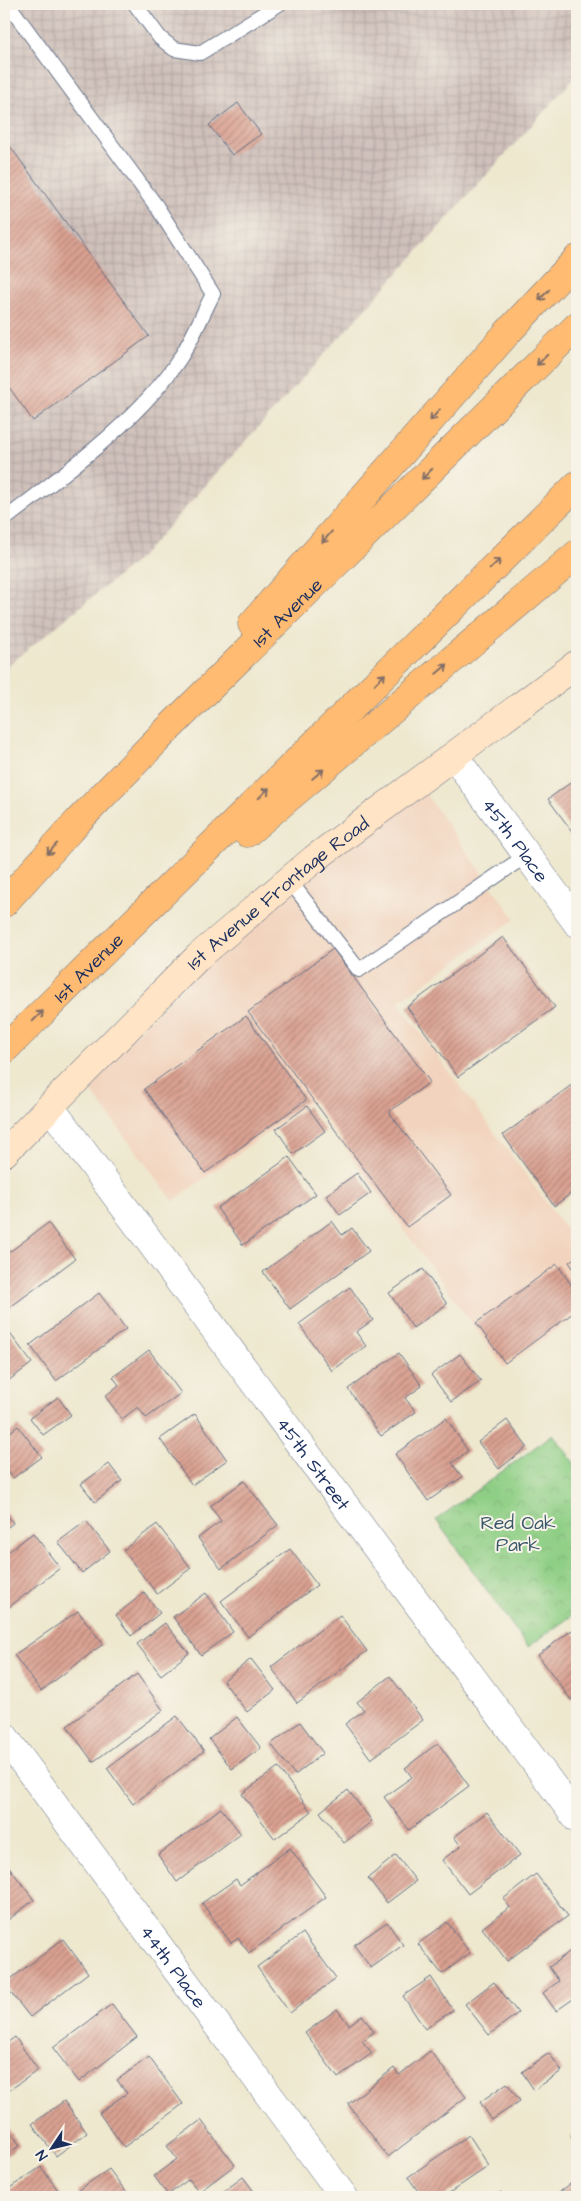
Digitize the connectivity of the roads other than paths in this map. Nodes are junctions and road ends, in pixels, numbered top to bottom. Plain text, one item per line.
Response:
1 (8, 4) edge
2 (135, 4) edge
3 (279, 4) edge
4 (577, 259) edge
5 (577, 326) edge
6 (577, 485) edge
7 (4, 519) edge
8 (577, 554) edge
9 (577, 664) edge
10 (454, 756) junction
11 (79, 820) junction
12 (527, 854) junction
13 (289, 880) junction
14 (4, 903) edge
15 (577, 923) edge
16 (80, 974) junction
17 (4, 1050) edge
18 (51, 1108) junction
19 (4, 1153) edge
20 (4, 1736) edge
21 (577, 1819) edge
22 (344, 2197) edge

1 - 7 lane
2 - 3 lane
4 -> 11 main road
5 -> 11 main road, 1st Avenue
16 -> 6 main road, 1st Avenue
16 -> 8 main road
9 - 10 street, 1st Avenue Frontage Road
10 - 12 street, 45th Place
10 - 13 street, 1st Avenue Frontage Road
11 -> 14 main road, 1st Avenue
12 - 13 lane
12 - 15 street, 45th Place
13 - 18 street, 1st Avenue Frontage Road
17 -> 16 main road, 1st Avenue
18 - 19 street, 1st Avenue Frontage Road
18 - 21 street, 45th Street
20 - 22 street, 44th Place

